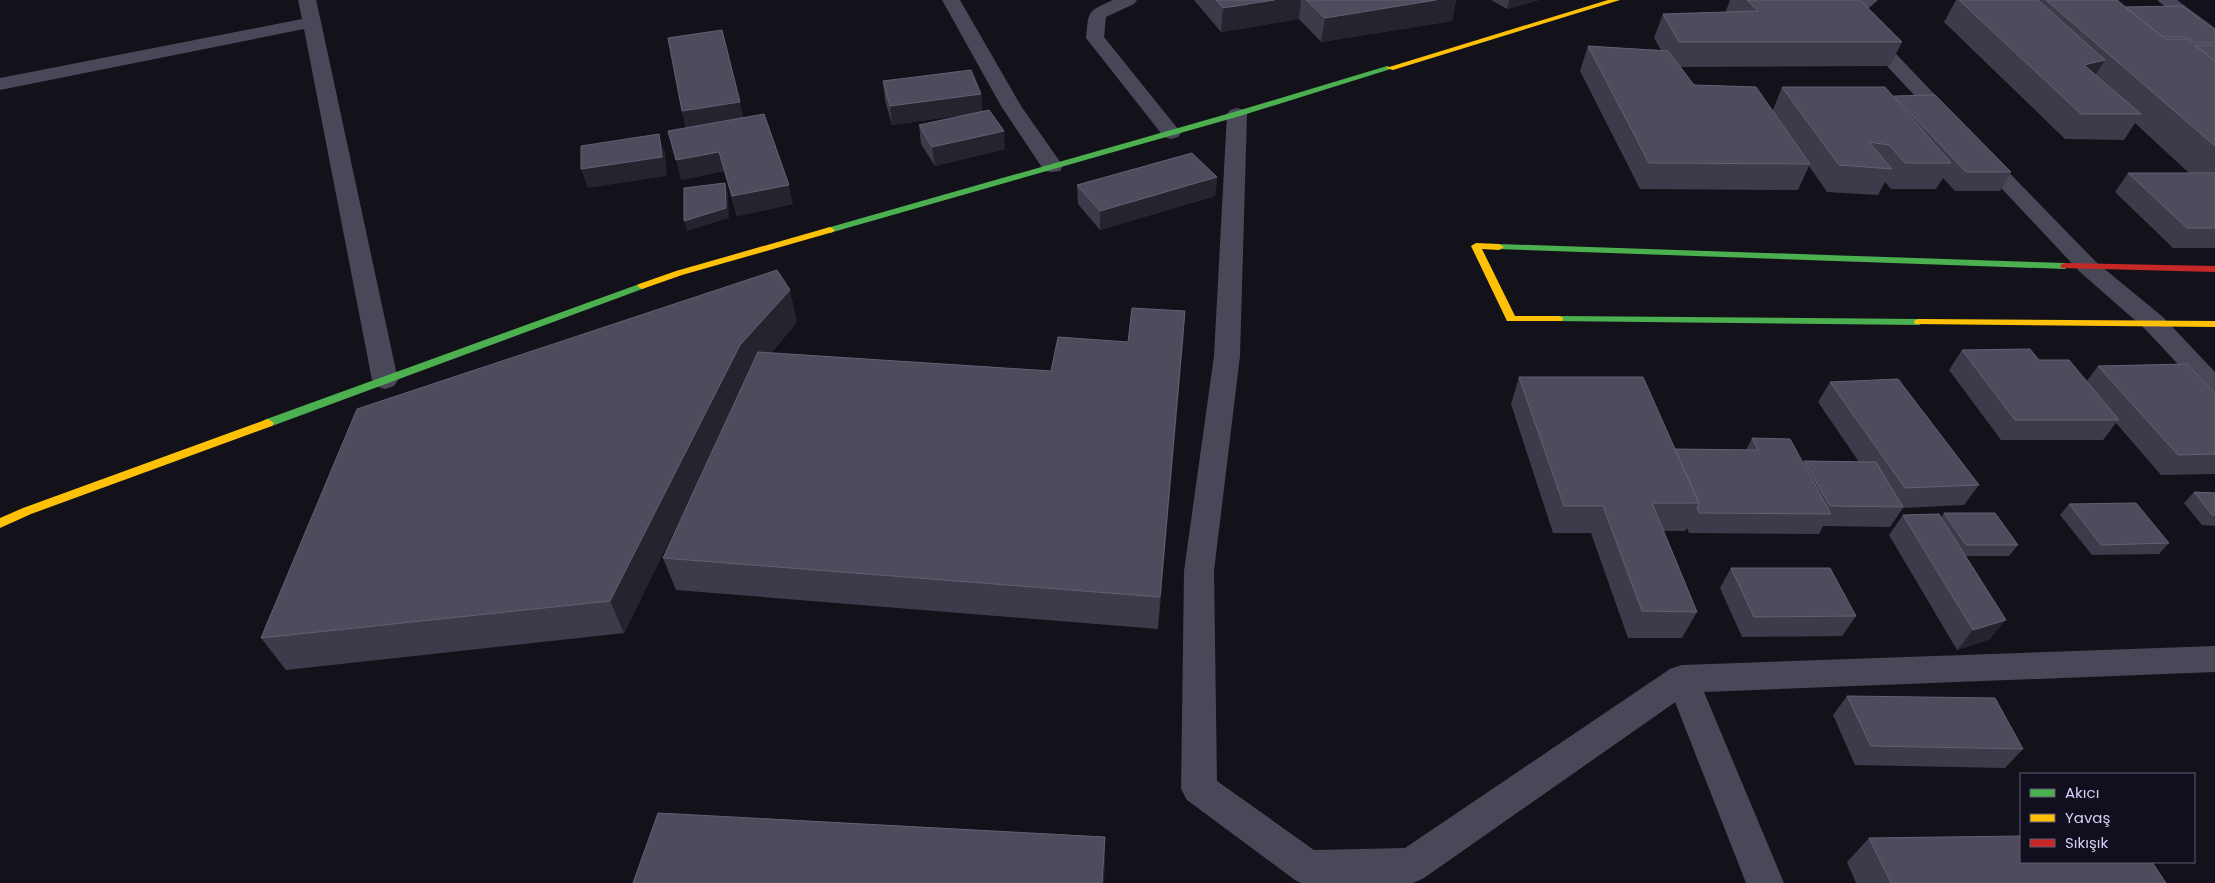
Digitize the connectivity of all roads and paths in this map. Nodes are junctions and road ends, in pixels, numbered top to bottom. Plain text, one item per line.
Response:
1 (307, 0) edge
2 (951, 0) edge
3 (1128, 0) edge
4 (1616, 0) edge
5 (1869, 0) edge
6 (2166, 0) edge
7 (312, 22) junction
8 (2215, 37) edge
9 (0, 84) edge
10 (1237, 114) junction
11 (1171, 132) junction
12 (1052, 166) junction
13 (2088, 267) junction
14 (2215, 269) edge
15 (2154, 323) junction
16 (2215, 324) edge
17 (385, 380) junction
18 (2215, 388) edge
19 (0, 523) edge
20 (2215, 659) edge
21 (1682, 679) junction
22 (1765, 883) edge

1 - 7 street
2 - 12 street
3 - 11 street
4 - 10 street
5 - 13 street
6 - 8 street
7 - 9 street
7 - 17 street
10 - 11 street
10 - 21 street
11 - 12 street
12 - 17 street
13 - 14 street
13 - 15 street
13 - 15 street
15 - 16 street
15 - 18 street
17 - 19 street
20 - 21 street
21 - 22 street

